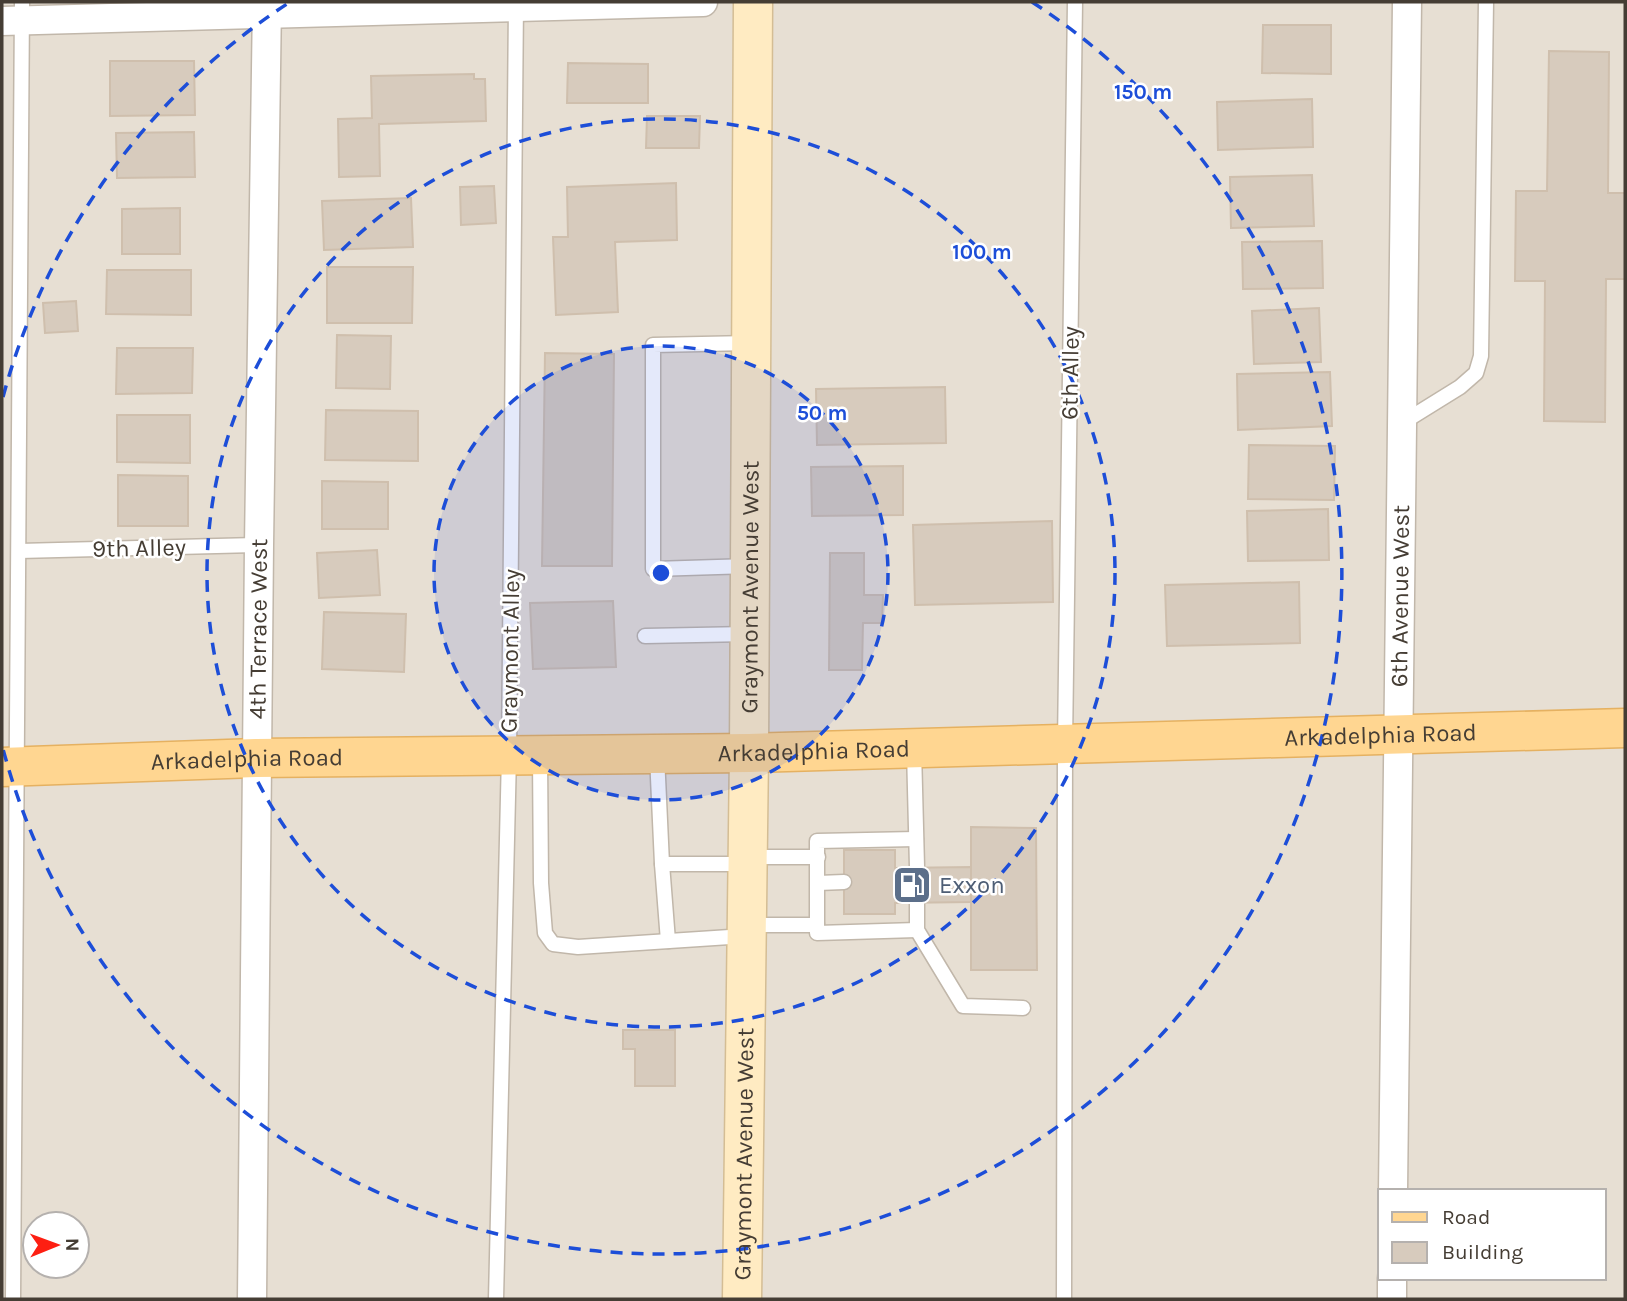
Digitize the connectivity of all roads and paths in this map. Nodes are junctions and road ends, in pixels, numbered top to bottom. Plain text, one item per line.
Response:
1 (676, 2) edge
2 (703, 2) edge
3 (754, 2) edge
4 (1075, 2) edge
5 (1407, 2) edge
6 (1486, 2) edge
7 (614, 3) edge
8 (516, 5) edge
9 (267, 8) edge
10 (15, 14) edge
11 (751, 343) junction
12 (1402, 423) junction
13 (258, 545) junction
14 (19, 551) junction
15 (750, 566) junction
16 (749, 634) junction
17 (645, 636) dead end
18 (1625, 728) edge
19 (1398, 734) junction
20 (1065, 744) junction
21 (914, 748) junction
22 (749, 753) junction
23 (657, 754) junction
24 (524, 756) junction
25 (256, 758) junction
26 (10, 767) edge
27 (916, 839) junction
28 (818, 857) junction
29 (748, 861) junction
30 (662, 864) junction
31 (917, 867) dead end
32 (844, 882) dead end
33 (818, 883) junction
34 (917, 902) dead end
35 (817, 925) junction
36 (747, 930) junction
37 (917, 930) junction
38 (668, 941) junction
39 (1023, 1008) dead end
40 (1393, 1189) edge
41 (1392, 1280) edge
42 (13, 1299) edge
43 (252, 1299) edge
44 (496, 1299) edge
45 (742, 1299) edge
46 (1064, 1299) edge
47 (1392, 1299) edge

1 - 2 street
1 - 7 street
3 - 11 main road, Graymont Avenue West
4 - 20 lane, 6th Alley
5 - 12 street, 6th Avenue West
6 - 12 lane
7 - 8 street
8 - 9 street
8 - 24 lane, Graymont Alley
9 - 10 street
9 - 13 street, 4th Terrace West
10 - 14 lane
11 - 15 main road, Graymont Avenue West
11 - 15 lane
12 - 19 street, 6th Avenue West
13 - 14 lane, 9th Alley
13 - 25 street, 4th Terrace West
14 - 26 lane
15 - 16 main road, Graymont Avenue West
16 - 17 lane
16 - 22 main road, Graymont Avenue West
18 - 19 main road, Arkadelphia Road
19 - 20 main road, Arkadelphia Road
19 - 40 street, 6th Avenue West
20 - 21 main road, Arkadelphia Road
20 - 46 lane, 6th Alley
21 - 22 main road, Arkadelphia Road
21 - 27 lane
22 - 23 main road, Arkadelphia Road
22 - 29 main road, Graymont Avenue West
23 - 24 main road, Arkadelphia Road
23 - 30 lane
24 - 25 main road, Arkadelphia Road
24 - 38 lane
24 - 44 lane, Graymont Alley
25 - 26 main road, Arkadelphia Road
25 - 43 street, 4th Terrace West
26 - 42 lane
27 - 28 lane
27 - 31 lane
28 - 29 lane
28 - 33 lane
29 - 30 lane
29 - 36 main road, Graymont Avenue West
30 - 38 lane
32 - 33 lane
33 - 35 lane
34 - 37 lane
35 - 36 lane
35 - 37 lane
36 - 38 lane
36 - 45 main road, Graymont Avenue West
37 - 39 lane
41 - 47 street

